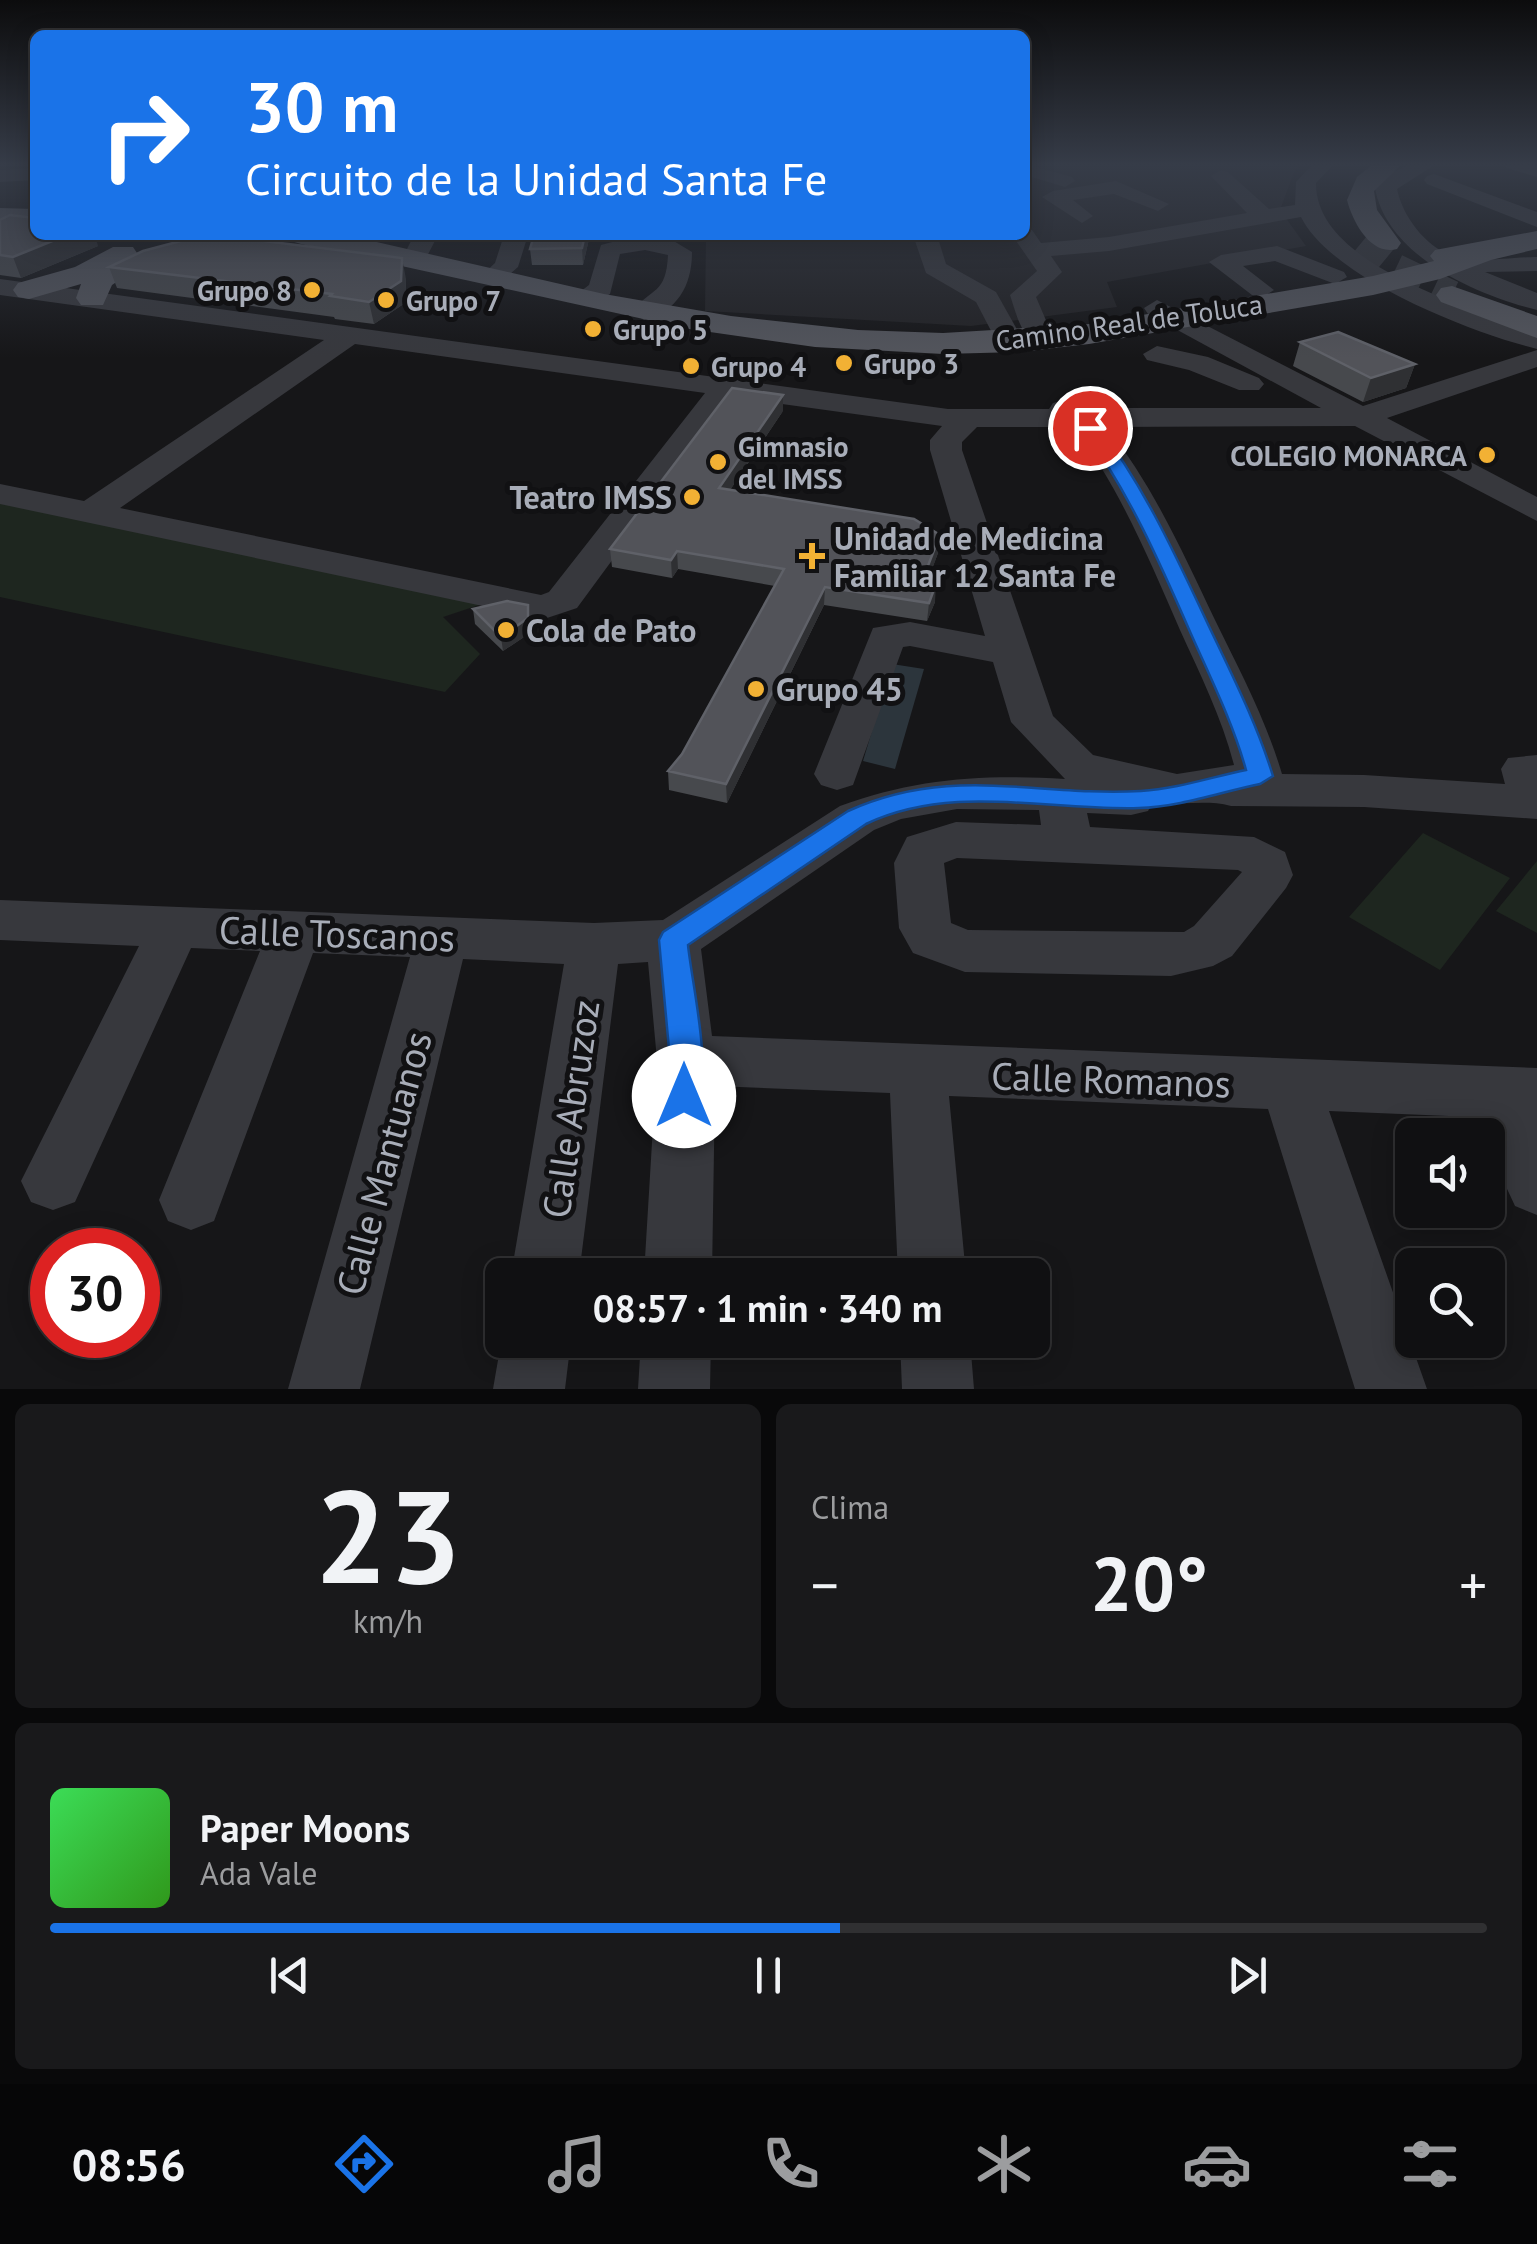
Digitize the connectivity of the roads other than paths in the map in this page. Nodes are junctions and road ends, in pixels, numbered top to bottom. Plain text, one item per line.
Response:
1 (1105, 229) edge
2 (1196, 229) edge
3 (1322, 229) edge
4 (1348, 229) edge
5 (1367, 229) edge
6 (1406, 229) edge
7 (1329, 238) junction
8 (146, 240) edge
9 (221, 240) edge
10 (346, 240) edge
11 (384, 240) edge
12 (514, 240) edge
13 (927, 240) edge
14 (1537, 240) edge
15 (1031, 243) edge
16 (1109, 244) junction
17 (420, 248) edge
18 (1376, 259) junction
19 (1537, 264) edge
20 (500, 272) junction
21 (1325, 272) junction
22 (1451, 272) junction
23 (1249, 284) junction
24 (15, 288) edge
25 (1506, 290) junction
26 (593, 294) junction
27 (92, 298) junction
28 (1537, 302) edge
29 (652, 307) junction
30 (1168, 313) junction
31 (1537, 314) edge
32 (1537, 328) edge
33 (1114, 330) junction
34 (1024, 335) junction
35 (347, 337) junction
36 (1537, 341) edge
37 (1227, 346) junction
38 (1157, 354) dead end
39 (1537, 358) edge
40 (724, 388) junction
41 (927, 417) junction
42 (1360, 417) junction
43 (970, 418) junction
44 (1083, 418) junction
45 (1139, 419) junction
46 (1325, 419) junction
47 (1254, 420) junction
48 (0, 494) edge
49 (1537, 511) edge
50 (90, 514) junction
51 (1011, 653) junction
52 (837, 774) dead end
53 (1177, 790) junction
54 (1536, 792) edge
55 (1064, 820) junction
56 (0, 920) edge
57 (174, 926) junction
58 (294, 932) junction
59 (442, 937) junction
60 (673, 940) junction
61 (594, 944) junction
62 (686, 1060) junction
63 (918, 1071) junction
64 (1290, 1086) junction
65 (1514, 1094) edge
66 (52, 1181) dead end
67 (1537, 1185) edge
68 (191, 1200) dead end
69 (548, 1258) edge
70 (679, 1258) edge
71 (931, 1258) edge
72 (533, 1358) edge
73 (675, 1358) edge
74 (936, 1358) edge
75 (324, 1389) edge
76 (529, 1389) edge
77 (674, 1389) edge
78 (938, 1389) edge
79 (1392, 1389) edge

1 - 16 street
2 - 16 street
3 - 7 street
4 - 18 main road
5 - 18 main road
6 - 22 street
7 - 18 street
7 - 22 street
8 - 24 main road
9 - 27 main road
10 - 17 main road, Camino Real de Toluca
11 - 17 main road, Camino Real de Toluca
12 - 20 street
13 - 34 street
14 - 22 main road, Camino Real de Toluca
15 - 16 street
15 - 34 street
17 - 20 main road, Camino Real de Toluca
18 - 21 main road, Camino Real de Toluca
18 - 22 main road, Camino Real de Toluca
18 - 30 main road, Camino Real de Toluca
19 - 22 street
20 - 26 main road, Camino Real de Toluca
21 - 23 main road, Camino Real de Toluca
21 - 23 street
22 - 25 street
22 - 25 street
22 - 31 main road
22 - 32 main road
22 - 36 street
23 - 30 main road, Camino Real de Toluca
24 - 27 street
25 - 28 street
26 - 29 main road, Camino Real de Toluca
26 - 29 street
27 - 35 street
29 - 34 main road, Camino Real de Toluca
30 - 33 main road, Camino Real de Toluca
30 - 34 main road, Camino Real de Toluca
30 - 37 street
33 - 34 main road, Camino Real de Toluca
33 - 37 main road
35 - 40 street
35 - 50 street
37 - 42 street
38 - 47 street
39 - 42 street
40 - 41 street
40 - 50 street
41 - 43 street
41 - 44 street
42 - 46 street
42 - 49 street
43 - 44 street
43 - 51 street
44 - 45 street
44 - 53 street
45 - 46 street
45 - 47 street
46 - 47 street
48 - 50 street
51 - 52 street
51 - 53 street
53 - 54 street
53 - 55 street
55 - 55 street
55 - 60 street
56 - 57 street, Calle Toscanos
57 - 58 street, Calle Toscanos
57 - 66 street
58 - 59 street, Calle Toscanos
58 - 68 street
59 - 61 street, Calle Toscanos
59 - 75 street, Calle Mantuanos
60 - 61 street, Calle Toscanos
60 - 62 street
61 - 69 street, Calle Abruzoz
62 - 63 street, Calle Romanos
62 - 70 street
63 - 64 street, Calle Romanos
63 - 71 street
64 - 65 street, Calle Romanos
64 - 79 street
65 - 67 street
72 - 76 street
73 - 77 street
74 - 78 street

